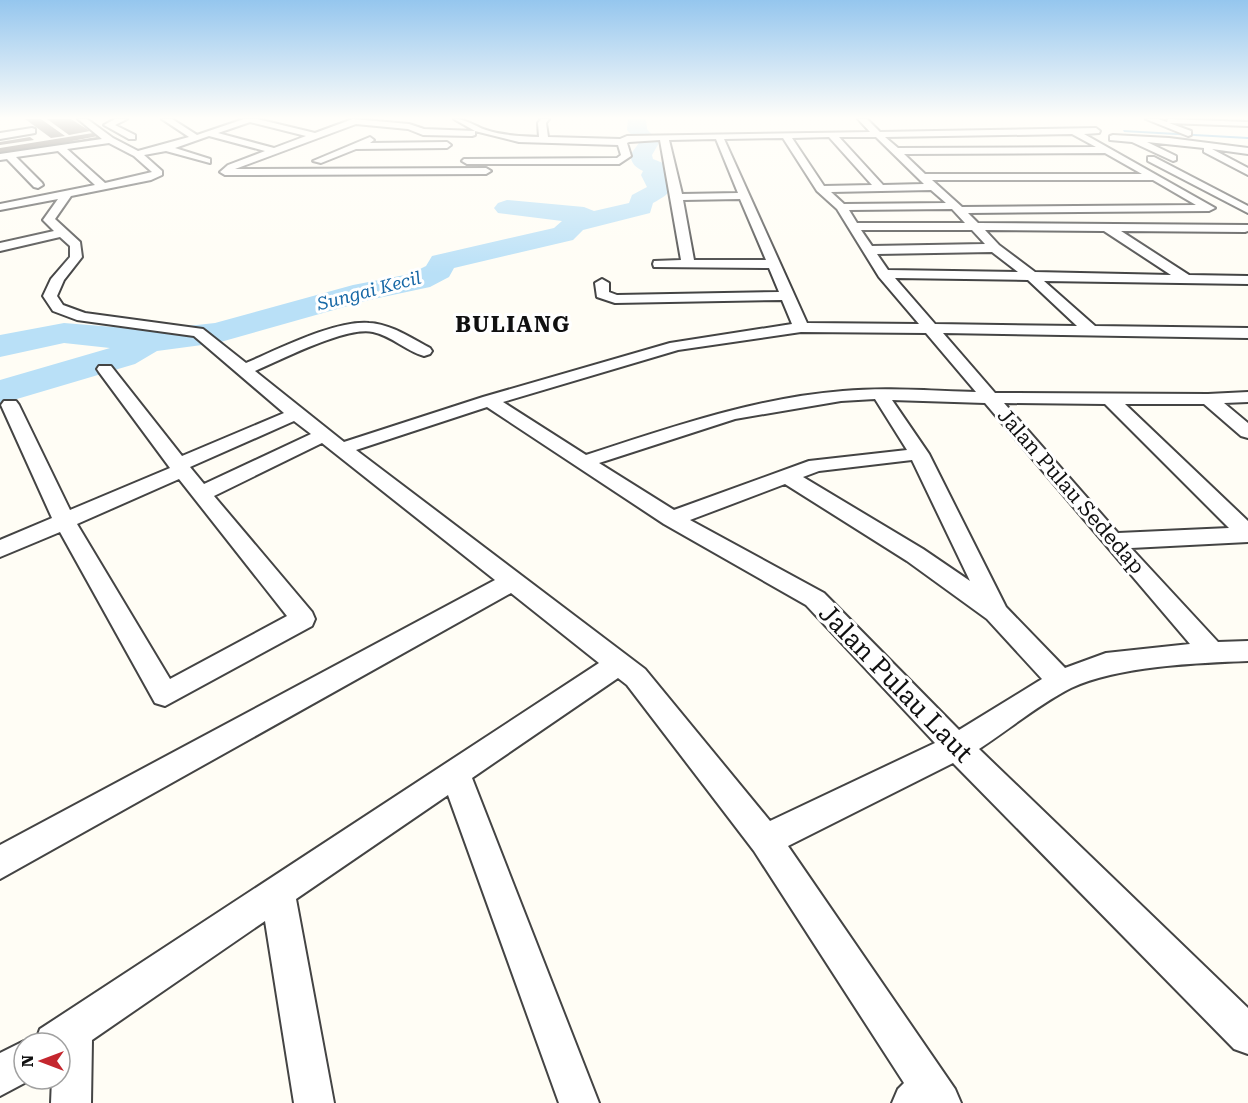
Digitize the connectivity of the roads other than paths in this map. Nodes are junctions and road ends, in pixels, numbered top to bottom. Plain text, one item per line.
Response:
1 (21, 170) edge
2 (82, 170) edge
3 (156, 170) edge
4 (228, 170) edge
5 (671, 170) edge
6 (734, 170) edge
7 (807, 170) edge
8 (864, 170) edge
9 (921, 170) edge
10 (940, 170) edge
11 (1023, 170) edge
12 (1141, 170) edge
13 (1173, 170) edge
14 (486, 171) dead end
15 (1029, 177) junction
16 (1153, 177) junction
17 (38, 185) dead end
18 (103, 187) junction
19 (933, 187) junction
20 (880, 188) junction
21 (821, 189) junction
22 (1044, 189) dead end
23 (1064, 194) dead end
24 (1161, 194) dead end
25 (1182, 194) junction
26 (66, 195) junction
27 (745, 196) junction
28 (1221, 196) junction
29 (1248, 196) edge
30 (677, 197) junction
31 (953, 201) junction
32 (0, 207) edge
33 (841, 207) junction
34 (1083, 209) junction
35 (1248, 210) edge
36 (1218, 213) junction
37 (854, 226) junction
38 (972, 226) junction
39 (1107, 228) junction
40 (1247, 228) edge
41 (61, 233) junction
42 (0, 247) edge
43 (995, 248) junction
44 (870, 250) junction
45 (659, 264) dead end
46 (688, 264) junction
47 (774, 264) junction
48 (884, 274) junction
49 (1032, 277) junction
50 (1189, 280) junction
51 (1248, 280) edge
52 (602, 283) dead end
53 (788, 296) junction
54 (801, 327) junction
55 (930, 329) junction
56 (1092, 332) junction
57 (1224, 333) junction
58 (1248, 333) edge
59 (1248, 350) edge
60 (424, 351) dead end
61 (105, 369) dead end
62 (242, 371) junction
63 (880, 394) junction
64 (1248, 397) edge
65 (991, 398) junction
66 (1110, 399) junction
67 (1208, 399) junction
68 (489, 400) junction
69 (10, 405) dead end
70 (296, 414) junction
71 (1248, 432) edge
72 (333, 442) junction
73 (920, 454) junction
74 (582, 462) junction
75 (180, 467) junction
76 (785, 475) junction
77 (201, 494) junction
78 (672, 519) junction
79 (65, 522) junction
80 (1248, 534) edge
81 (1112, 540) junction
82 (0, 549) edge
83 (513, 582) junction
84 (996, 612) junction
85 (1248, 651) edge
86 (1212, 652) junction
87 (619, 663) junction
88 (1061, 681) junction
89 (957, 747) junction
90 (455, 774) junction
91 (765, 840) junction
92 (0, 863) edge
93 (278, 893) junction
94 (72, 1032) edge
95 (1248, 1035) edge
96 (928, 1098) edge
97 (314, 1103) edge
98 (579, 1103) edge

1 - 17 street
2 - 18 street
3 - 18 street
4 - 14 street
5 - 30 street
6 - 27 street
7 - 21 street, Jalan Pulau Sededap
8 - 20 street
9 - 19 street
10 - 15 street
11 - 15 street
12 - 16 street
13 - 28 street
15 - 16 street
15 - 22 street
16 - 25 street
18 - 26 street
19 - 20 street
19 - 31 street
20 - 21 street
21 - 33 street, Jalan Pulau Sededap
23 - 34 street
24 - 25 street
25 - 36 street
26 - 32 street
26 - 41 street
27 - 30 street
27 - 47 street
28 - 29 street
28 - 35 street
30 - 46 street
31 - 33 street
31 - 34 street
31 - 38 street
33 - 37 street, Jalan Pulau Sededap
34 - 36 street
34 - 39 street
36 - 40 street
37 - 38 street
37 - 44 street, Jalan Pulau Sededap
38 - 39 street
38 - 43 street
39 - 40 street
39 - 50 street
41 - 42 street
41 - 62 street
43 - 44 street
43 - 49 street
44 - 48 street, Jalan Pulau Sededap
45 - 46 street
46 - 47 street
47 - 53 street
48 - 49 street
48 - 55 street, Jalan Pulau Sededap
49 - 50 street
49 - 56 street
50 - 51 street
52 - 53 street
53 - 54 street
54 - 55 street
54 - 68 street
55 - 56 street
55 - 65 street, Jalan Pulau Sededap
56 - 57 street
57 - 58 street
57 - 59 street
60 - 62 street
61 - 75 street
62 - 70 street
63 - 65 street
63 - 73 street
63 - 74 street
64 - 67 street
65 - 66 street
65 - 81 street, Jalan Pulau Sededap
66 - 67 street
66 - 80 street
67 - 71 street
68 - 72 street
68 - 74 street, Jalan Pulau Laut
69 - 79 street
70 - 72 street
70 - 75 street
72 - 77 street
72 - 83 street
73 - 76 street
73 - 84 street
74 - 78 street, Jalan Pulau Laut
75 - 77 street
75 - 79 street
76 - 78 street
76 - 84 street
77 - 79 street
78 - 89 street, Jalan Pulau Laut
79 - 82 street
80 - 81 street
81 - 86 street, Jalan Pulau Sededap
83 - 87 street
83 - 92 street
84 - 88 street
85 - 86 street
86 - 88 street
87 - 90 street
87 - 91 street
88 - 89 street
89 - 91 street
89 - 95 street, Jalan Pulau Laut
90 - 93 street
90 - 98 street
91 - 96 street
93 - 94 street
93 - 97 street

